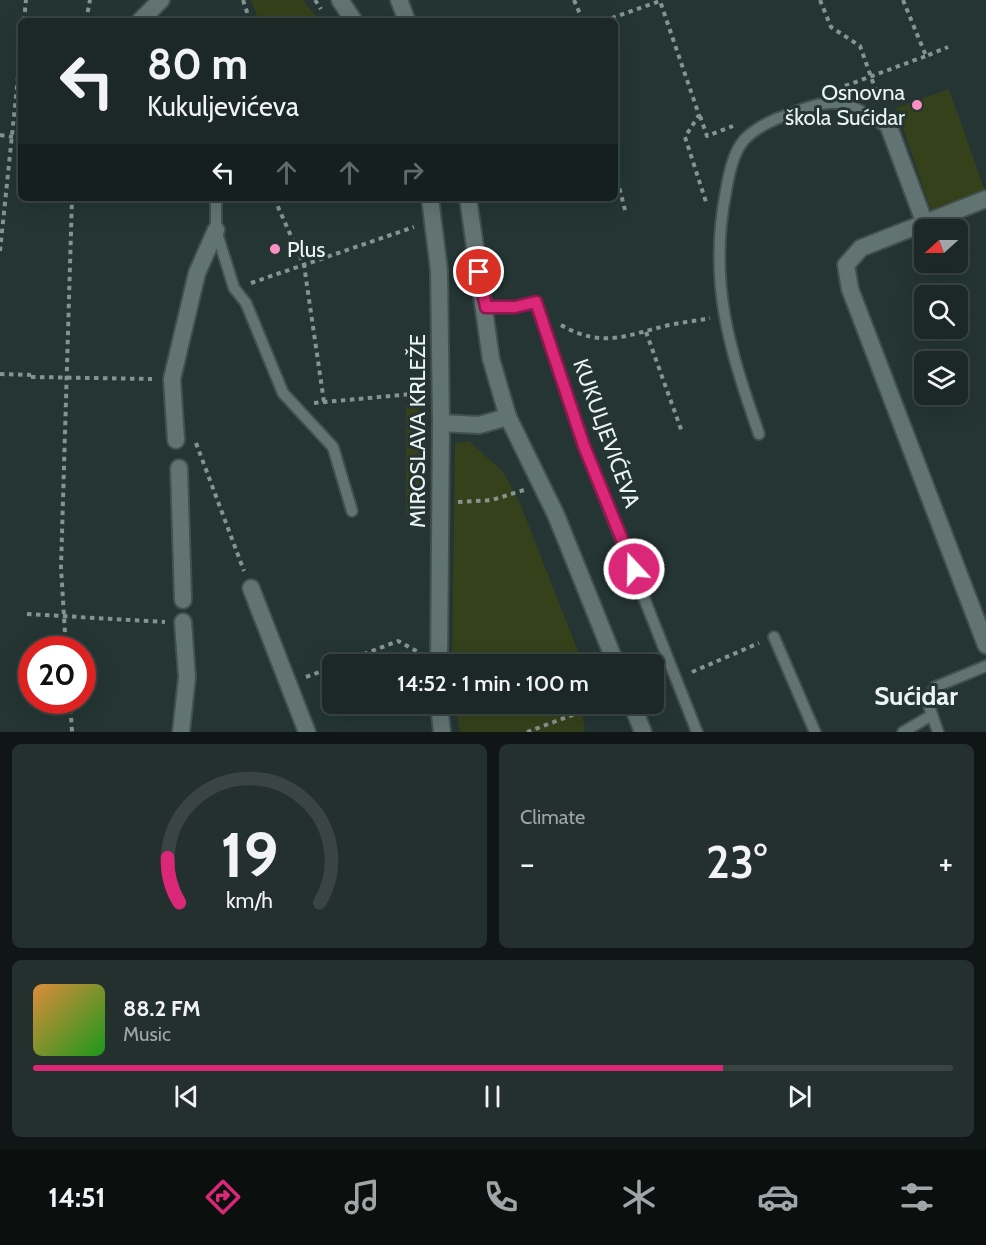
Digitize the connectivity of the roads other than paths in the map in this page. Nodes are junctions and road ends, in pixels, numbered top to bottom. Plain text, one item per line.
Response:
1 (161, 0) edge
2 (340, 0) edge
3 (399, 0) edge
4 (143, 18) edge
5 (352, 18) edge
6 (406, 18) edge
7 (890, 130) joint
8 (986, 199) edge
9 (216, 201) edge
10 (430, 201) edge
11 (468, 201) edge
12 (923, 219) edge
13 (937, 219) edge
14 (914, 228) edge
15 (216, 230) junction
16 (486, 307) junction
17 (508, 417) junction
18 (441, 423) junction
19 (759, 434) dead end
20 (176, 440) dead end
21 (179, 468) dead end
22 (352, 511) dead end
23 (251, 588) dead end
24 (183, 600) dead end
25 (183, 622) dead end
26 (774, 637) road end
27 (986, 645) edge
28 (439, 654) edge
29 (612, 654) edge
30 (986, 666) edge
31 (440, 714) edge
32 (636, 714) edge
33 (932, 715) junction
34 (181, 732) edge
35 (307, 732) edge
36 (442, 732) edge
37 (643, 732) edge
38 (697, 732) edge
39 (815, 732) edge
40 (903, 732) edge
41 (938, 732) edge

1 - 4 street
2 - 5 street
3 - 6 street
7 - 12 street
7 - 19 lane
8 - 13 street
9 - 15 lane
10 - 18 street, MIROSLAVA KRLEŽE
11 - 16 street
14 - 27 street
15 - 20 street
15 - 22 lane
16 - 17 street
16 - 38 lane, KUKULJEVIĆEVA
17 - 18 street
17 - 29 street
18 - 28 street, MIROSLAVA KRLEŽE
21 - 24 street
23 - 35 street
25 - 34 street
26 - 39 lane
30 - 33 lane
31 - 36 street
32 - 37 street
33 - 40 lane
33 - 41 lane

